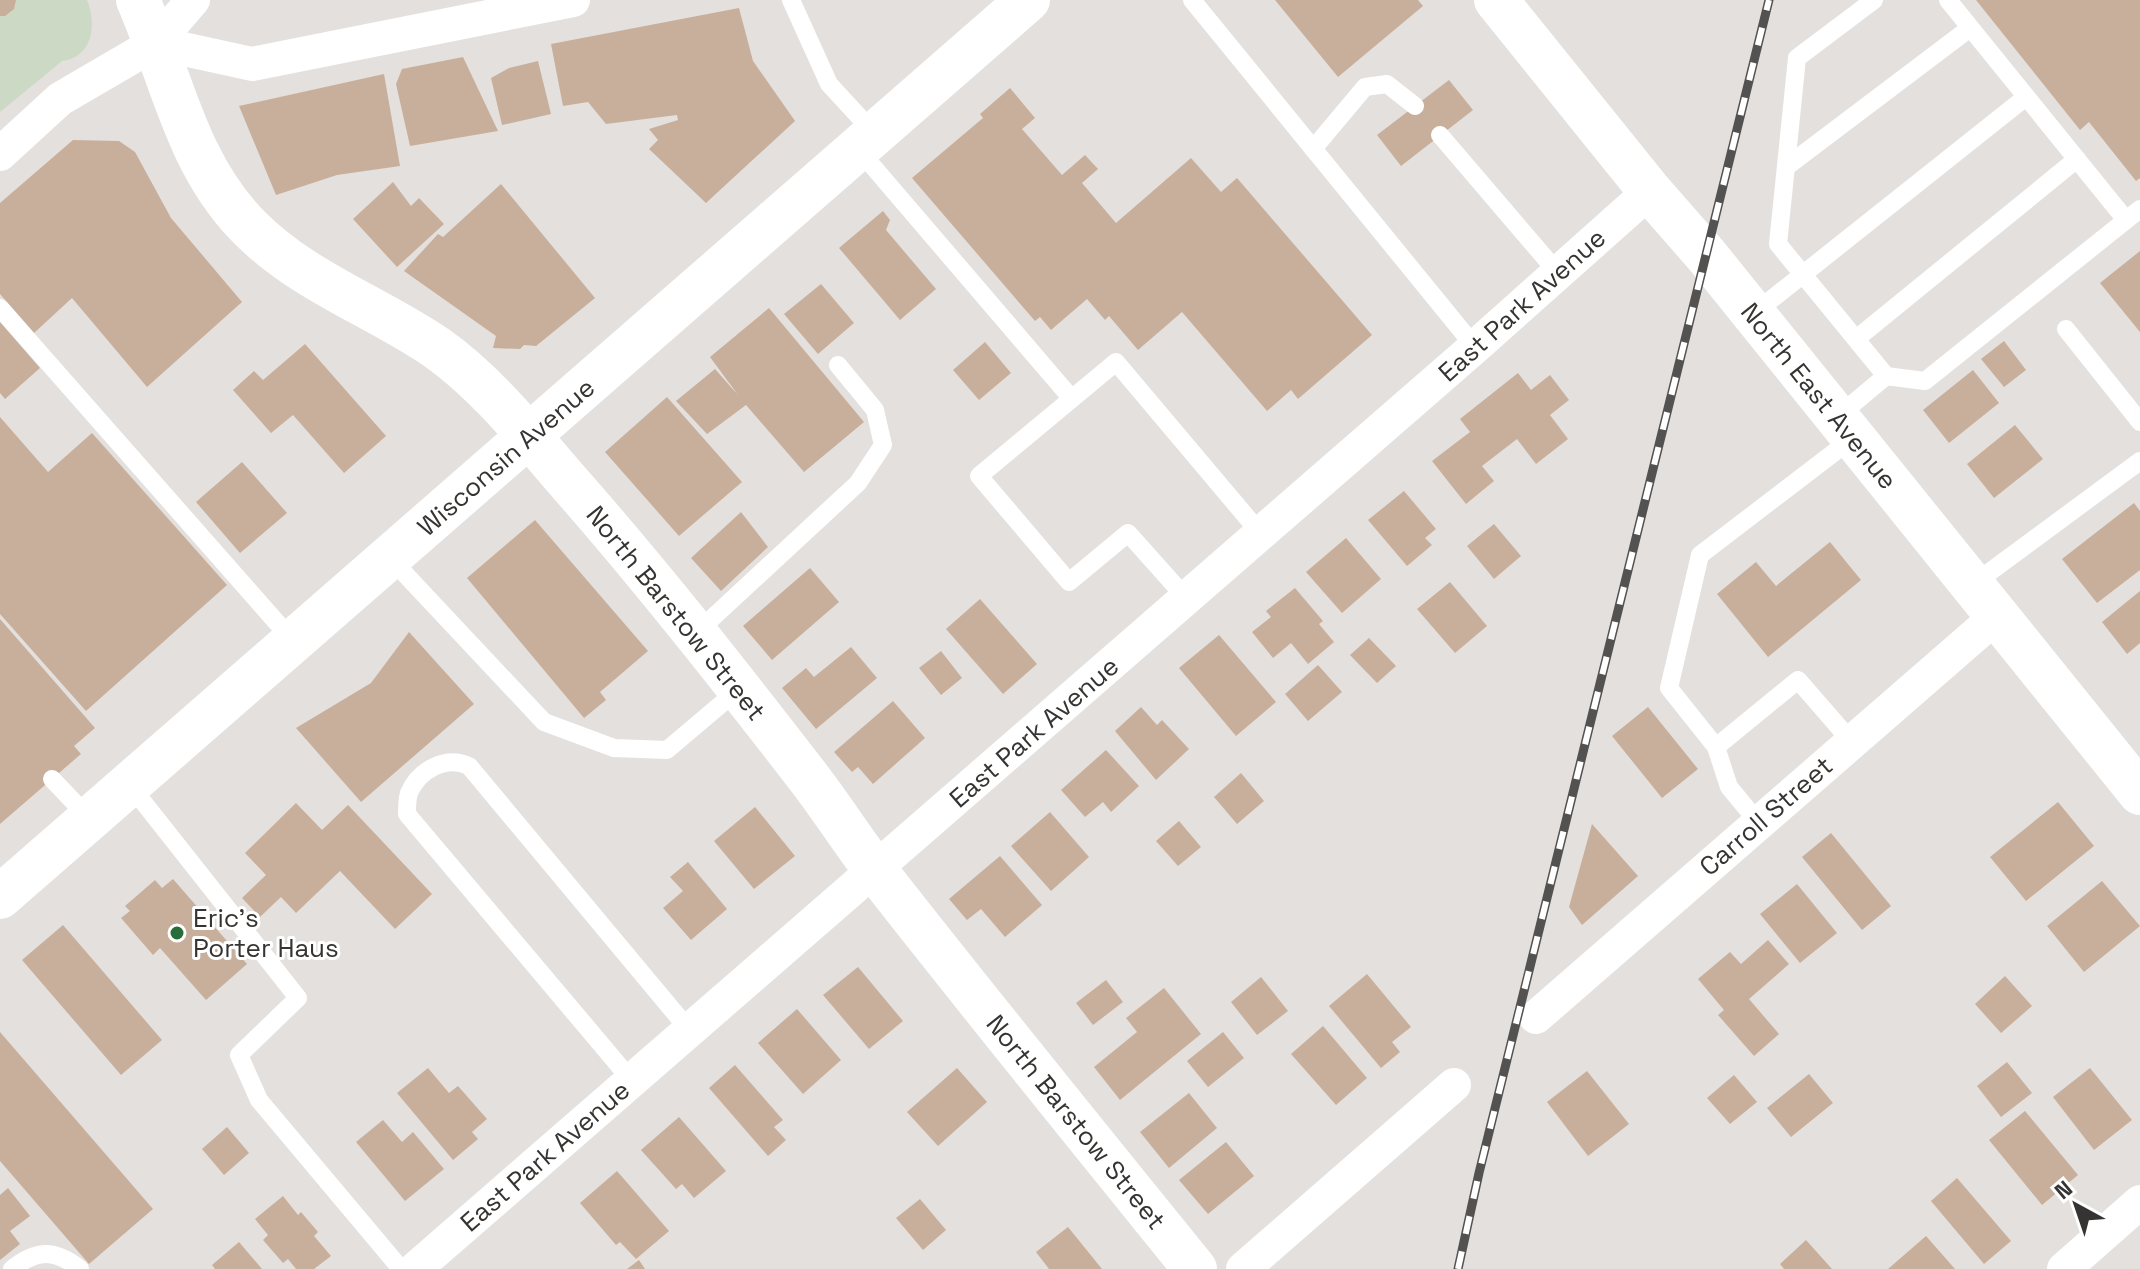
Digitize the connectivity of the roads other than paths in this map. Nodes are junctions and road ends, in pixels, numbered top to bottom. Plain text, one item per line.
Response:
1 (138, 0) edge
2 (193, 0) edge
3 (573, 0) edge
4 (791, 0) edge
5 (1192, 0) edge
6 (1496, 0) edge
7 (1874, 0) edge
8 (1948, 0) edge
9 (1012, 5) edge
10 (1859, 6) edge
11 (1970, 28) junction
12 (156, 43) junction
13 (2026, 97) junction
14 (1415, 106) dead end
15 (1440, 135) dead end
16 (866, 142) junction
17 (1313, 149) junction
18 (0, 154) edge
19 (2077, 159) junction
20 (1786, 167) junction
21 (1650, 191) junction
22 (2133, 214) edge
23 (1558, 273) junction
24 (1802, 274) junction
25 (0, 308) edge
26 (1753, 314) junction
27 (2066, 329) dead end
28 (1856, 339) junction
29 (1475, 347) junction
30 (838, 365) dead end
31 (1886, 376) junction
32 (1072, 399) junction
33 (2140, 422) edge
34 (1845, 427) junction
35 (528, 438) junction
36 (2140, 461) edge
37 (1261, 534) junction
38 (390, 558) junction
39 (1187, 599) junction
40 (1984, 600) junction
41 (695, 634) junction
42 (294, 642) junction
43 (739, 689) junction
44 (1851, 741) junction
45 (1716, 747) junction
46 (52, 779) dead end
47 (129, 784) junction
48 (2140, 793) edge
49 (90, 819) junction
50 (1758, 822) junction
51 (875, 870) junction
52 (0, 897) edge
53 (1536, 1017) dead end
54 (690, 1031) junction
55 (632, 1081) junction
56 (1454, 1085) dead end
57 (2140, 1202) edge
58 (12, 1269) edge
59 (80, 1269) edge
60 (401, 1269) edge
61 (415, 1269) edge
62 (1195, 1269) edge
63 (1243, 1269) edge
64 (2064, 1269) edge

1 - 12 main road, North Barstow Street
2 - 12 street
3 - 12 street
4 - 16 lane
5 - 17 lane
6 - 21 main road, North East Avenue
7 - 10 lane
8 - 11 lane
9 - 16 main road, Wisconsin Avenue
10 - 20 lane
11 - 13 lane
11 - 20 lane
12 - 18 street
12 - 35 main road, North Barstow Street
13 - 19 lane
13 - 24 lane
14 - 17 lane
15 - 23 lane
16 - 32 lane
16 - 35 main road, Wisconsin Avenue
17 - 29 lane
19 - 22 lane
19 - 28 lane
20 - 24 lane
21 - 23 street, East Park Avenue
21 - 26 main road, North East Avenue
22 - 31 lane
23 - 29 street, East Park Avenue
24 - 26 lane
24 - 28 lane
25 - 42 lane
26 - 34 main road, North East Avenue
27 - 33 lane
28 - 31 lane
29 - 37 street, East Park Avenue
30 - 41 lane
31 - 34 lane
32 - 37 lane
32 - 39 lane
34 - 40 main road, North East Avenue
34 - 45 lane
35 - 38 main road, Wisconsin Avenue
35 - 41 main road, North Barstow Street
36 - 40 lane
37 - 39 street, East Park Avenue
38 - 42 main road, Wisconsin Avenue
38 - 43 lane
39 - 51 street, East Park Avenue
40 - 44 street, Carroll Street
40 - 48 main road, North East Avenue
41 - 43 main road, North Barstow Street
42 - 47 main road, Wisconsin Avenue
43 - 51 main road, North Barstow Street
44 - 45 lane
44 - 50 street, Carroll Street
45 - 50 lane
46 - 49 lane
47 - 49 main road, Wisconsin Avenue
47 - 60 lane
49 - 52 main road, Wisconsin Avenue
50 - 53 street, Carroll Street
51 - 54 street, East Park Avenue
51 - 62 main road, North Barstow Street
54 - 55 street, East Park Avenue
54 - 55 lane
55 - 61 street, East Park Avenue
56 - 63 street
57 - 64 street
58 - 59 lane

